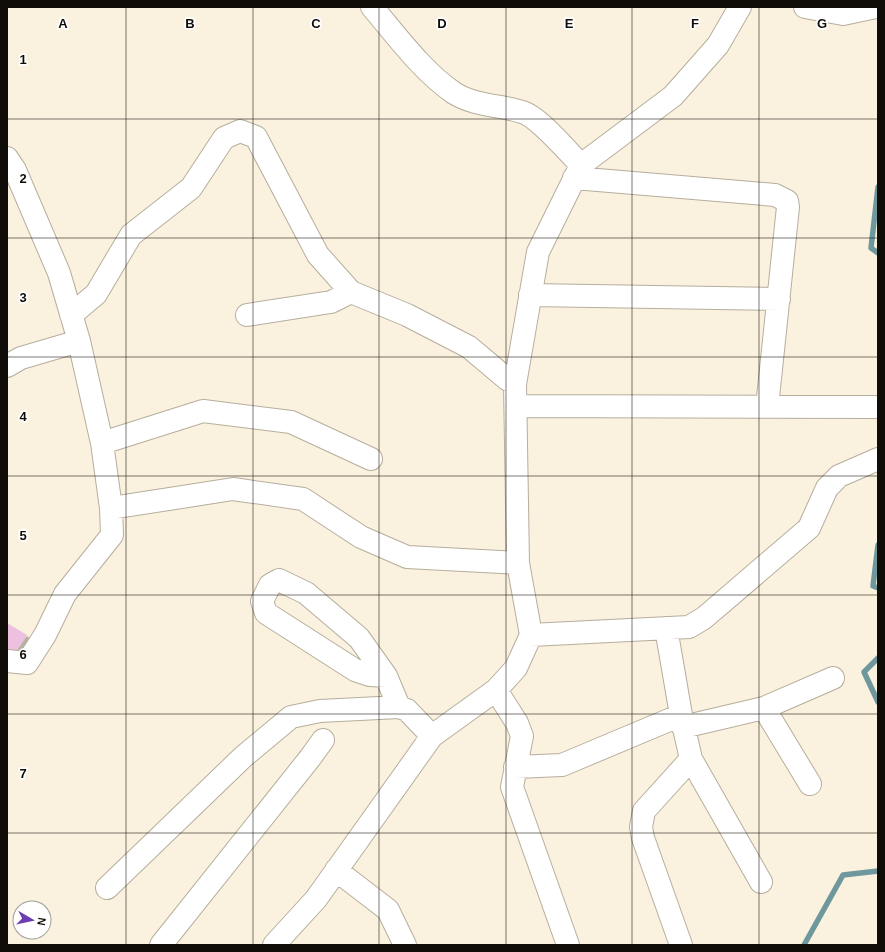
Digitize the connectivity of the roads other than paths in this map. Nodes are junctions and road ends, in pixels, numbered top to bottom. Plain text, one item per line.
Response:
1 (372, 7) edge
2 (740, 7) edge
3 (805, 7) edge
4 (876, 7) edge
5 (7, 158) edge
6 (577, 172) junction
7 (351, 292) junction
8 (530, 295) junction
9 (778, 299) junction
10 (71, 315) junction
11 (247, 315) dead end
12 (79, 341) junction
13 (7, 366) edge
14 (515, 384) junction
15 (516, 406) junction
16 (767, 407) junction
17 (878, 407) edge
18 (102, 443) junction
19 (372, 459) dead end
20 (878, 459) edge
21 (111, 508) junction
22 (518, 563) junction
23 (666, 628) junction
24 (531, 635) junction
25 (7, 662) edge
26 (386, 676) junction
27 (833, 678) dead end
28 (496, 690) junction
29 (399, 707) junction
30 (764, 708) junction
31 (682, 720) junction
32 (432, 736) junction
33 (323, 740) dead end
34 (691, 759) junction
35 (515, 767) junction
36 (810, 784) dead end
37 (336, 870) junction
38 (761, 882) dead end
39 (107, 888) dead end
40 (161, 945) edge
41 (274, 945) edge
42 (405, 945) edge
43 (568, 945) edge
44 (681, 945) edge

1 - 6 street
2 - 6 street
3 - 4 street
5 - 10 street
6 - 8 street
6 - 9 street
7 - 10 street
7 - 11 street
7 - 14 street
8 - 9 street
8 - 14 street
9 - 16 street
10 - 12 street
12 - 13 street
12 - 18 street
14 - 15 street
15 - 16 street
15 - 22 street
16 - 17 street
18 - 19 street
18 - 21 street
20 - 23 street
21 - 22 street
21 - 25 street
22 - 24 street
23 - 24 street
23 - 31 street
24 - 28 street
26 - 26 street
26 - 29 street
27 - 30 street
28 - 32 street
28 - 35 street
29 - 32 street
29 - 39 street
30 - 31 street
30 - 36 street
31 - 34 street
31 - 35 street
32 - 37 street
33 - 40 street
34 - 38 street
34 - 44 street
35 - 43 street
37 - 41 street
37 - 42 street

